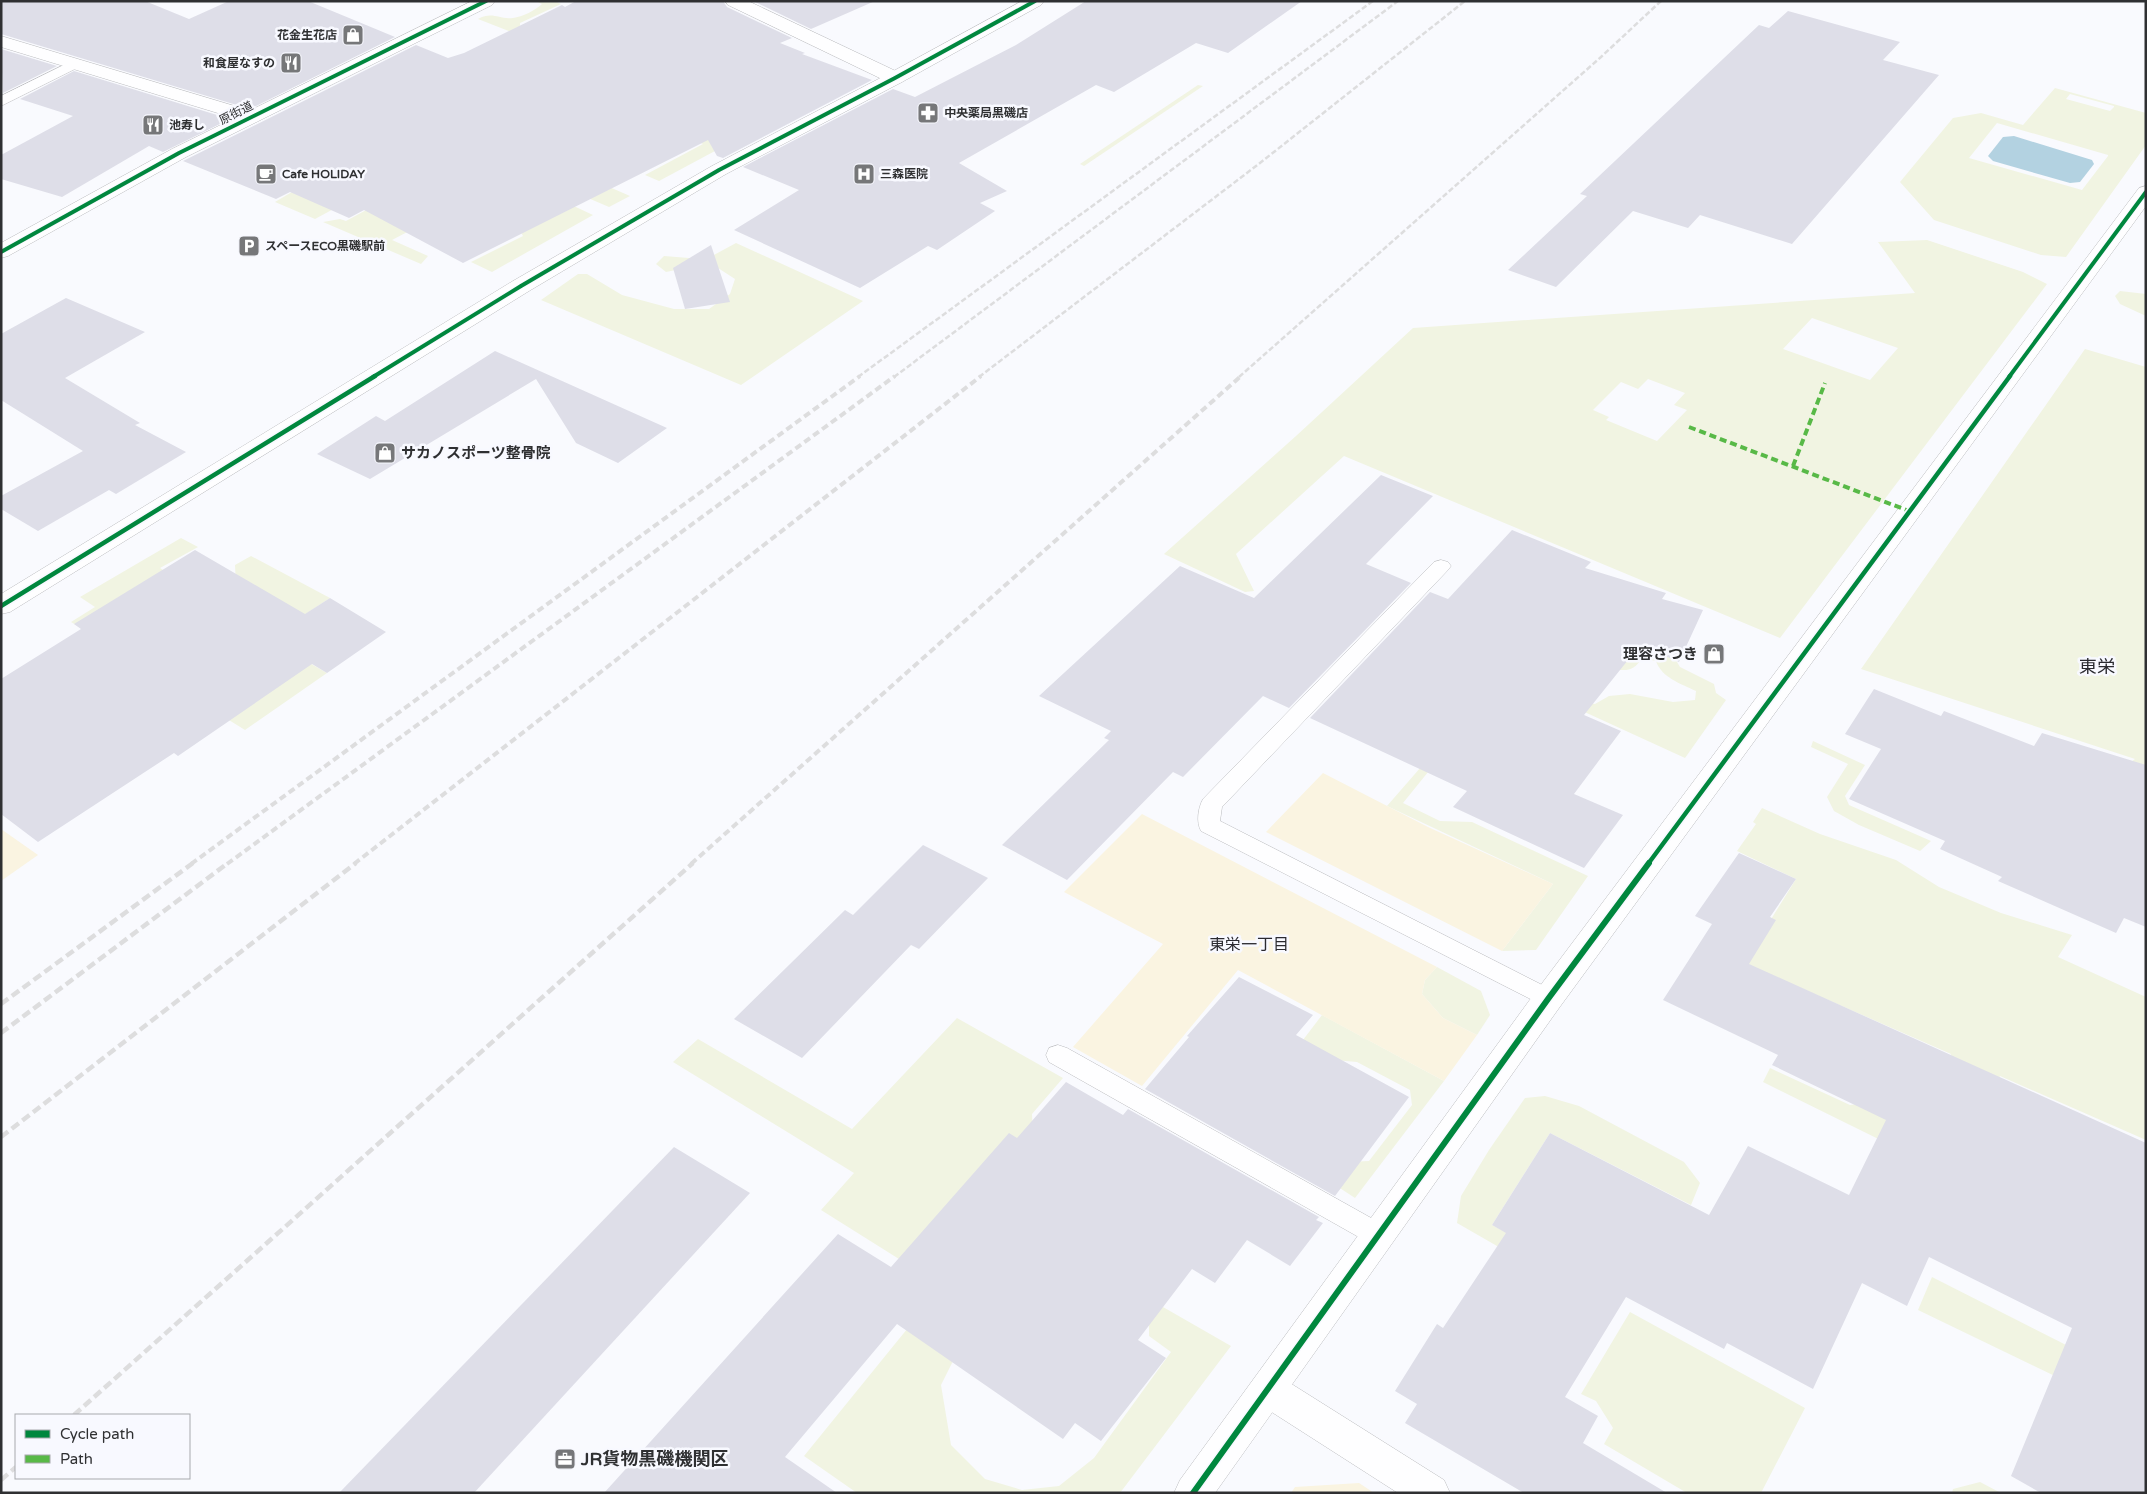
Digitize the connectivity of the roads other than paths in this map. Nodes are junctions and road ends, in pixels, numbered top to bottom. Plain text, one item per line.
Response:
1 (486, 1) edge
2 (734, 1) edge
3 (1035, 1) edge
4 (1, 41) edge
5 (74, 64) junction
6 (895, 78) junction
7 (1, 102) edge
8 (251, 116) junction
9 (2146, 192) edge
10 (1, 252) edge
11 (1441, 566) dead end
12 (1, 606) edge
13 (1548, 999) junction
14 (1058, 1055) dead end
15 (1380, 1236) junction
16 (1269, 1390) junction
17 (1193, 1493) edge
18 (1431, 1493) edge

1 - 8 street, 原街道
2 - 6 street
3 - 6 street
4 - 5 street
5 - 7 lane
5 - 8 street
6 - 12 street
8 - 10 street, 原街道
9 - 13 street
11 - 13 lane
13 - 15 street
14 - 15 lane
15 - 16 street
16 - 17 street
16 - 18 street

